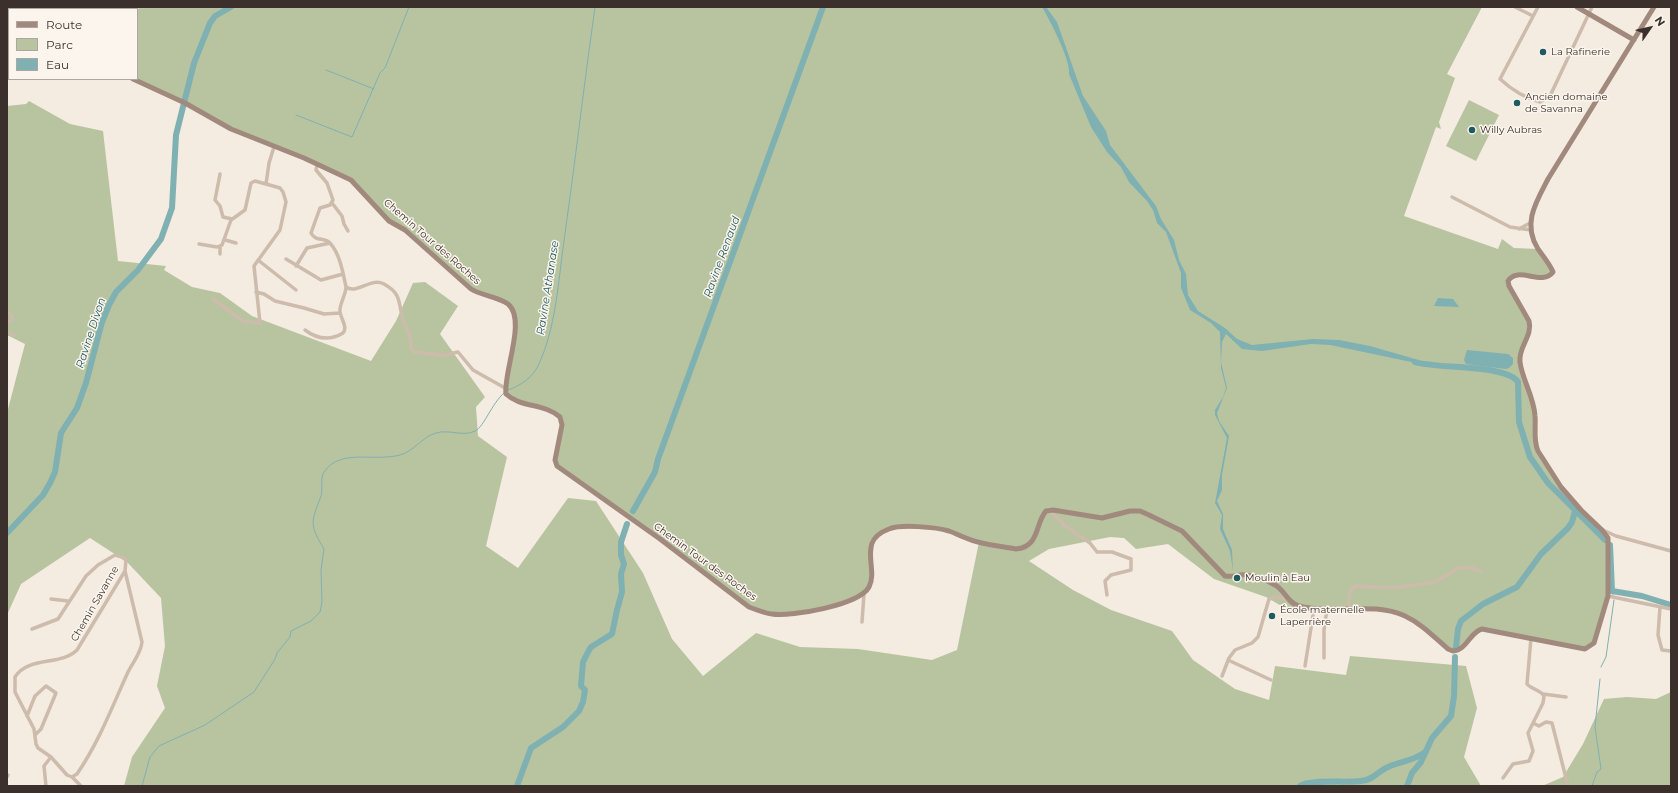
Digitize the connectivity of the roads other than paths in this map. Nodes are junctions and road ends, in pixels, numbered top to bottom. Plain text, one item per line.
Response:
1 (1515, 7) edge
2 (1538, 7) edge
3 (1576, 7) edge
4 (1592, 7) edge
5 (1654, 7) edge
6 (1589, 14) junction
7 (1533, 16) junction
8 (1634, 40) junction
9 (135, 80) edge
10 (274, 147) junction
11 (317, 165) junction
12 (220, 174) dead end
13 (266, 184) junction
14 (1452, 197) dead end
15 (332, 203) junction
16 (233, 218) junction
17 (1530, 223) junction
18 (1519, 229) junction
19 (1531, 230) junction
20 (348, 231) dead end
21 (225, 240) junction
22 (236, 243) dead end
23 (199, 244) dead end
24 (330, 244) junction
25 (220, 247) junction
26 (220, 254) dead end
27 (286, 259) dead end
28 (258, 260) junction
29 (296, 266) junction
30 (343, 274) junction
31 (346, 287) junction
32 (296, 290) dead end
33 (256, 292) junction
34 (213, 300) dead end
35 (7, 311) edge
36 (340, 313) junction
37 (7, 323) edge
38 (306, 330) dead end
39 (7, 332) edge
40 (14, 335) dead end
41 (505, 388) junction
42 (1049, 510) junction
43 (1602, 530) junction
44 (1671, 551) edge
45 (1481, 570) dead end
46 (125, 571) junction
47 (864, 594) junction
48 (1107, 595) dead end
49 (1608, 596) junction
50 (51, 599) dead end
51 (1288, 600) junction
52 (68, 601) junction
53 (1660, 607) junction
54 (1314, 609) junction
55 (1348, 609) junction
56 (1671, 609) edge
57 (1327, 610) junction
58 (862, 622) dead end
59 (32, 629) dead end
60 (1531, 638) junction
61 (1671, 652) edge
62 (1324, 658) dead end
63 (1228, 659) junction
64 (1305, 666) dead end
65 (1222, 676) dead end
66 (1271, 680) dead end
67 (1543, 694) junction
68 (1566, 697) dead end
69 (27, 716) junction
70 (1532, 723) junction
71 (36, 734) junction
72 (51, 757) junction
73 (72, 777) junction
74 (1502, 778) dead end
75 (46, 786) edge
76 (81, 786) edge
77 (1568, 786) edge

1 - 7 street
2 - 7 street
3 - 6 street
4 - 6 street
5 - 8 street
6 - 7 street
6 - 8 street
8 - 17 street
9 - 10 street, Chemin Tour des Roches
10 - 11 street, Chemin Tour des Roches
10 - 13 street
11 - 15 street
11 - 41 street, Chemin Tour des Roches
12 - 16 street
13 - 16 street
13 - 28 street
14 - 18 street
15 - 20 street
15 - 24 street
16 - 21 street
17 - 18 street
17 - 19 street
18 - 19 street
19 - 43 street
21 - 22 street
21 - 25 street
23 - 25 street
24 - 29 street
24 - 30 street
25 - 26 street
27 - 29 street
28 - 32 street
28 - 33 street
29 - 30 street
30 - 31 street
31 - 36 street
31 - 41 street
33 - 34 street
33 - 36 street
35 - 37 street
36 - 38 street
39 - 40 street
41 - 47 street, Chemin Tour des Roches
42 - 47 street
42 - 48 street
42 - 51 street
43 - 44 street
43 - 49 street
45 - 55 street
46 - 52 street, Chemin Savanne
46 - 69 street, Chemin Savanne
46 - 73 street
47 - 58 street
49 - 53 street
49 - 60 street
50 - 52 street
51 - 54 street
51 - 63 street
52 - 59 street, Chemin Savanne
53 - 56 street
53 - 61 street
54 - 57 street
54 - 64 street
55 - 57 street
55 - 60 street
57 - 62 street
60 - 67 street
63 - 65 street
63 - 66 street
67 - 68 street
67 - 70 street
69 - 71 street, Chemin Savanne
69 - 71 street
70 - 74 street
70 - 77 street
71 - 72 street, Chemin Savanne
72 - 73 street, Chemin Savanne
72 - 75 street
73 - 76 street, Chemin Savanne

